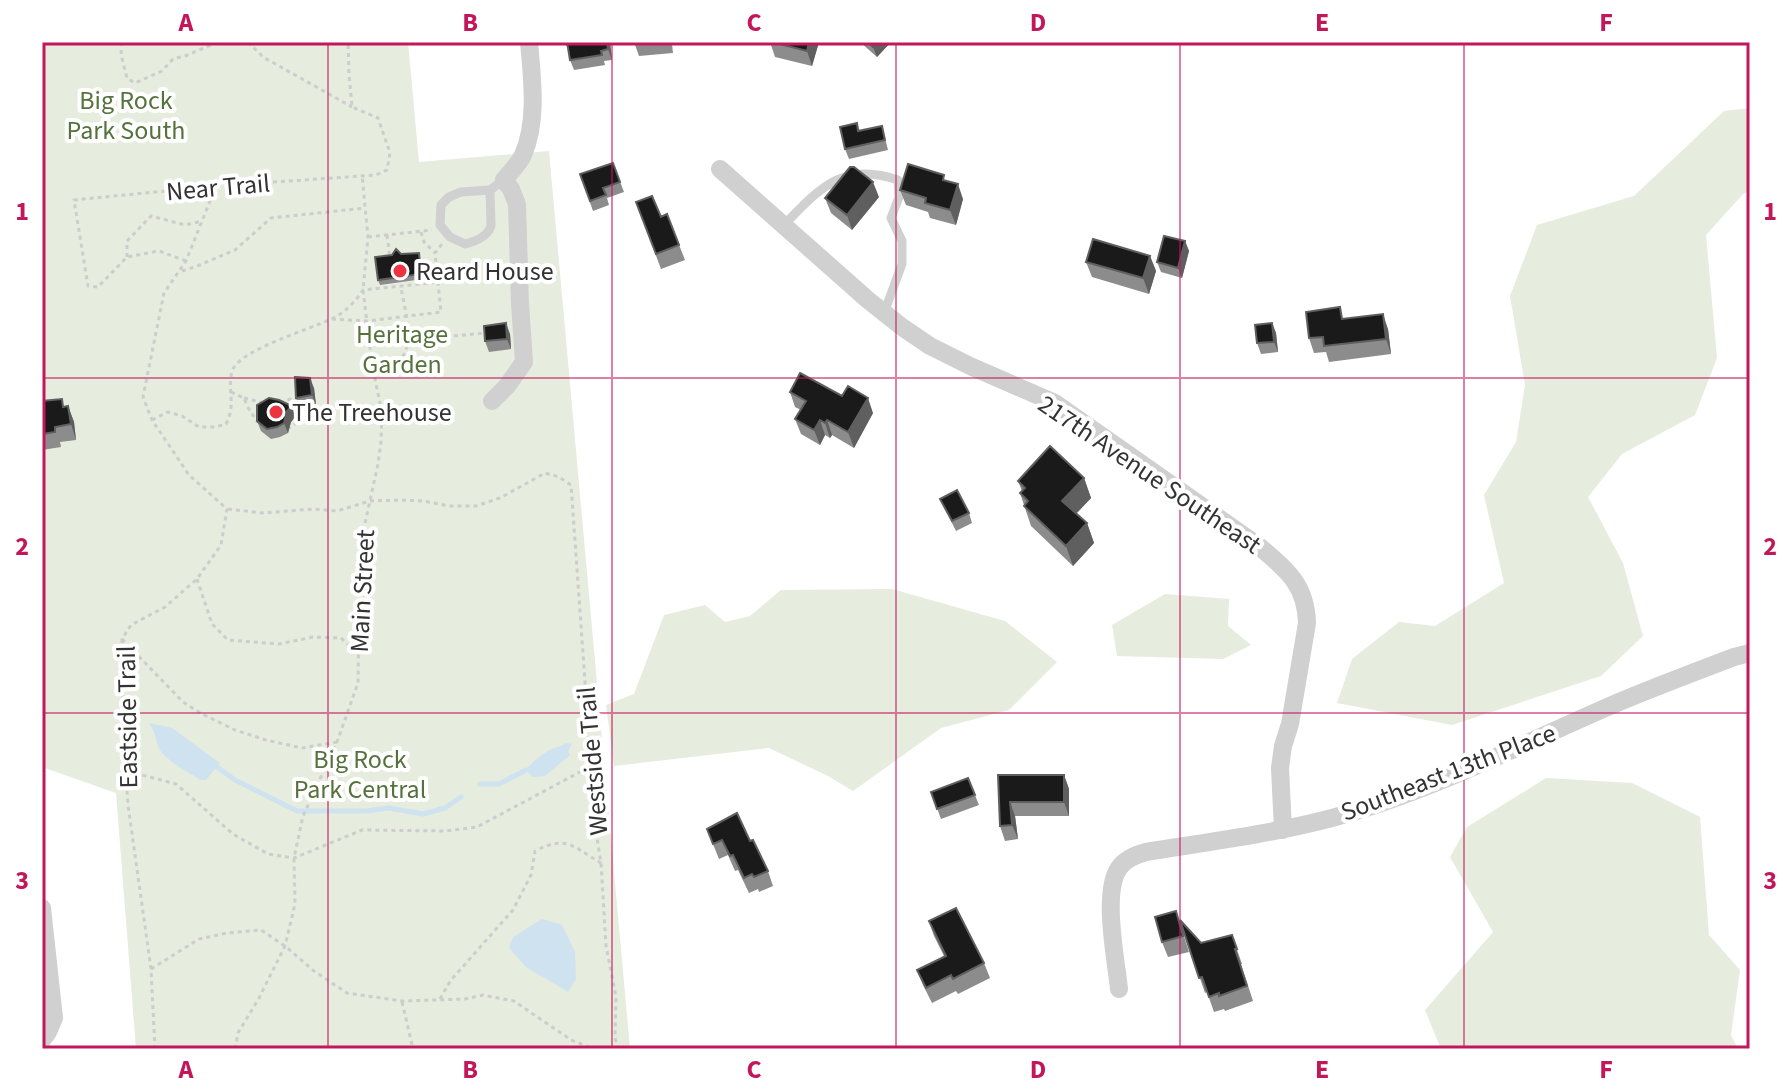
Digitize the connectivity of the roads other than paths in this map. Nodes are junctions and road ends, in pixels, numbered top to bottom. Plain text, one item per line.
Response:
1 (529, 42) edge
2 (720, 169) dead end
3 (497, 185) junction
4 (784, 225) junction
5 (884, 313) junction
6 (492, 401) dead end
7 (1750, 653) edge
8 (1283, 830) junction
9 (42, 908) edge
10 (1119, 989) dead end
11 (43, 1038) edge

1 - 3 street
2 - 4 street, 217th Avenue Southeast
3 - 3 lane
3 - 6 street
4 - 5 street, 217th Avenue Southeast
4 - 5 lane
5 - 8 street, 217th Avenue Southeast
7 - 8 street, Southeast 13th Place
8 - 10 street, Southeast 13th Place
9 - 11 street

